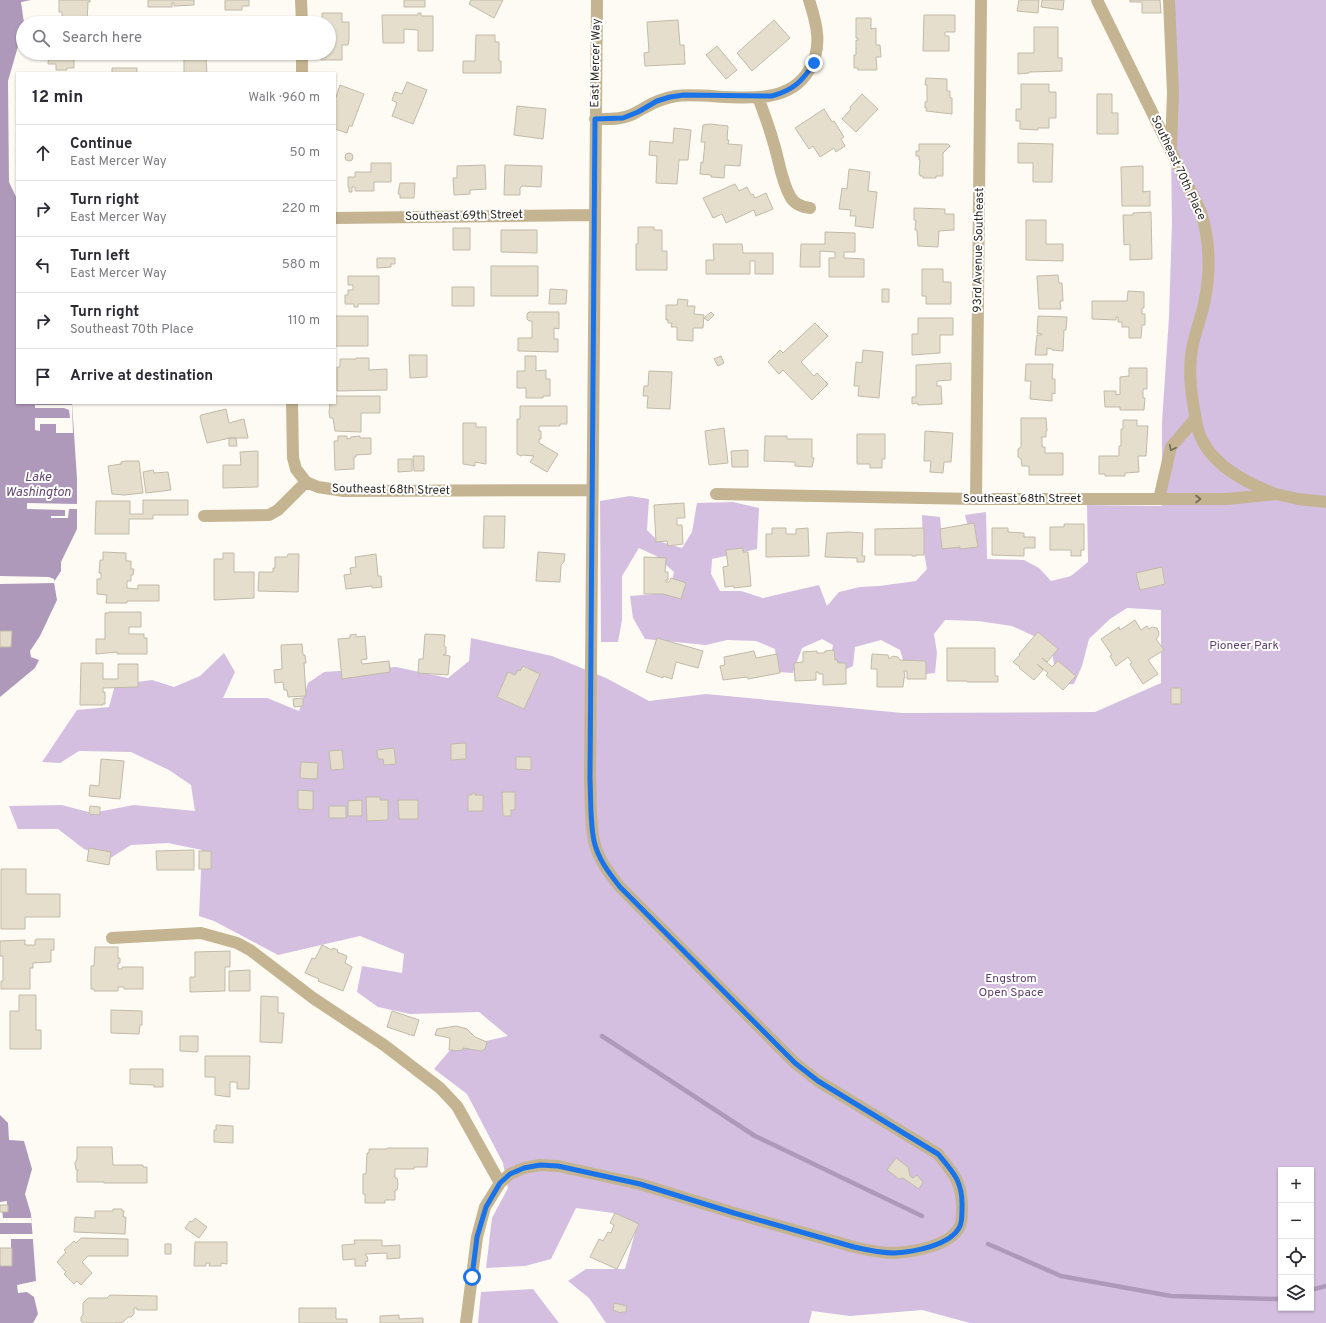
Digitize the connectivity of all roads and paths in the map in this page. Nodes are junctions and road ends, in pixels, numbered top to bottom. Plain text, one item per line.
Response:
1 (301, 0) edge
2 (597, 0) edge
3 (810, 0) edge
4 (982, 0) edge
5 (1097, 0) edge
6 (1169, 0) edge
7 (302, 16) edge
8 (302, 60) edge
9 (302, 72) edge
10 (758, 97) junction
11 (595, 119) junction
12 (1171, 151) junction
13 (810, 208) dead end
14 (594, 215) junction
15 (336, 218) edge
16 (292, 404) edge
17 (1196, 418) junction
18 (306, 482) junction
19 (592, 490) junction
20 (716, 494) dead end
21 (1276, 494) junction
22 (976, 499) junction
23 (1159, 499) junction
24 (1326, 502) edge
25 (204, 516) dead end
26 (112, 938) dead end
27 (500, 1183) junction
28 (466, 1323) edge

1 - 7 street
2 - 11 street, East Mercer Way
3 - 10 street
4 - 22 street, 93rd Avenue Southeast
5 - 12 street, Southeast 70th Place
6 - 12 street
8 - 9 street
10 - 11 street
10 - 13 street
11 - 14 street, East Mercer Way
12 - 17 street, Southeast 70th Place
14 - 15 street, Southeast 69th Street
14 - 19 street, East Mercer Way
16 - 18 street
17 - 21 street, Southeast 70th Place
17 -> 23 street
18 - 19 street, Southeast 68th Street
18 - 25 street
19 - 27 street, East Mercer Way
20 - 22 street, Southeast 68th Street
23 -> 21 street, Southeast 68th Street
21 - 24 street, Southeast 68th Street
22 - 23 street, Southeast 68th Street
26 - 27 street
27 - 28 street, East Mercer Way

